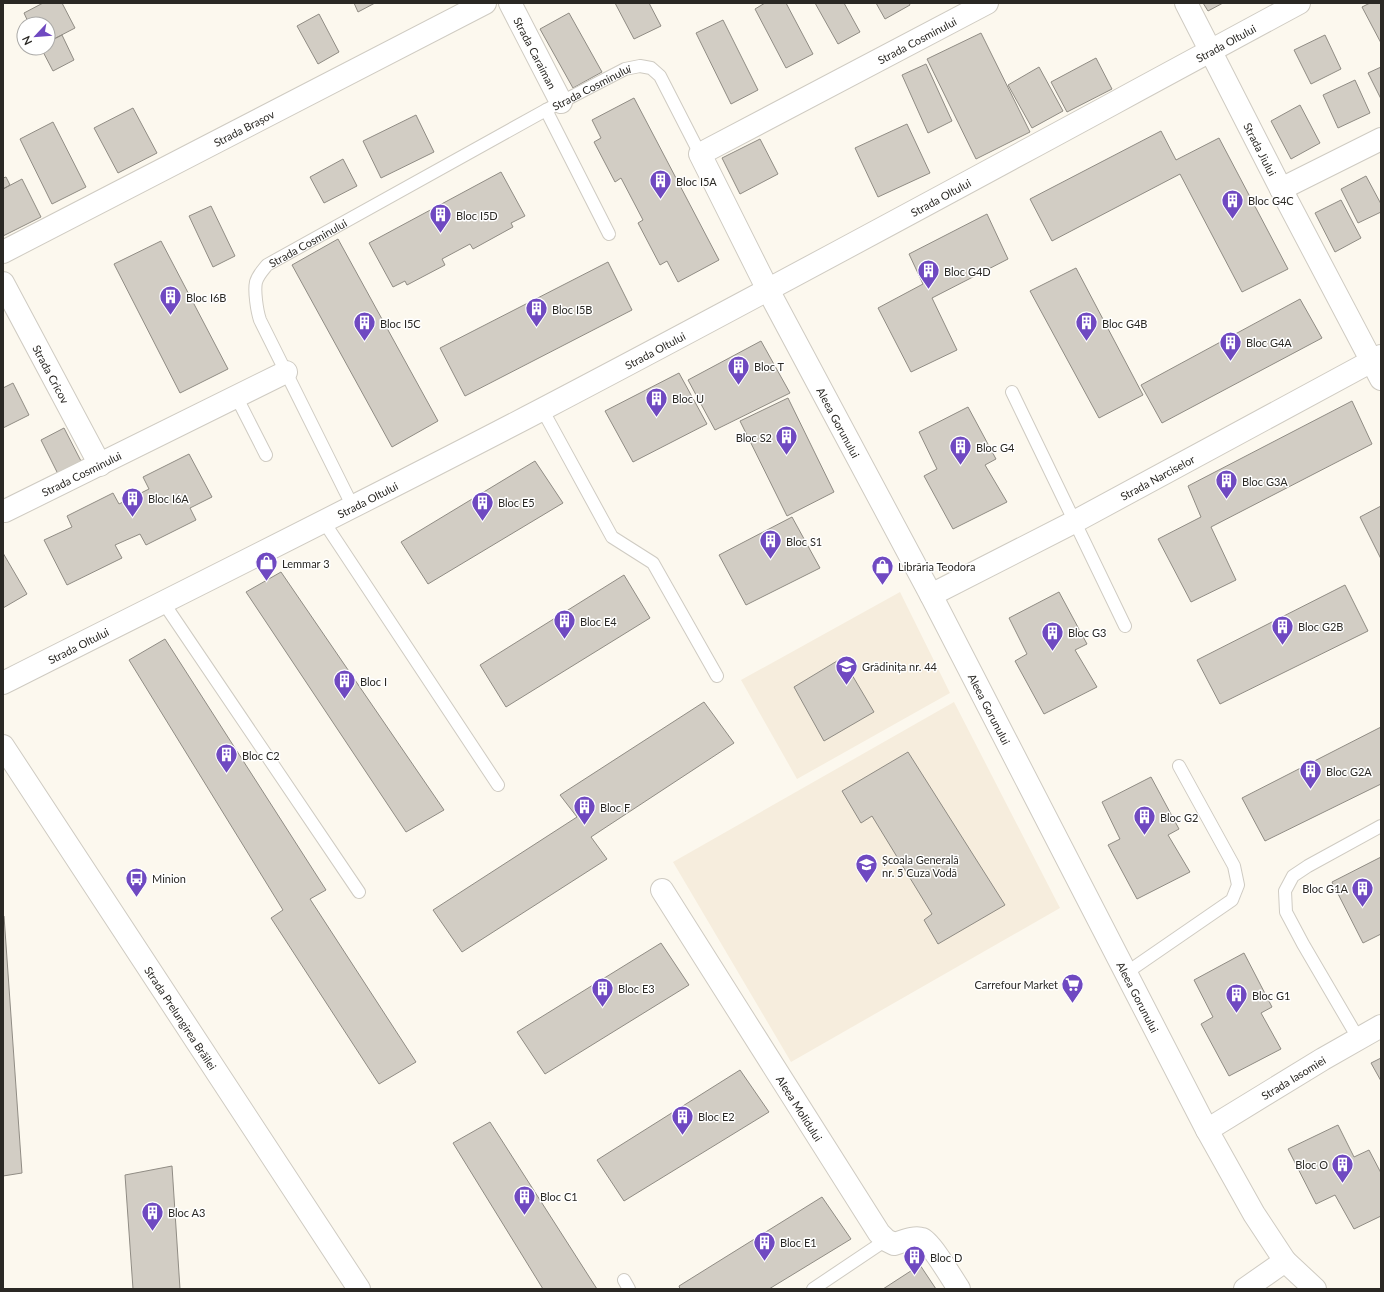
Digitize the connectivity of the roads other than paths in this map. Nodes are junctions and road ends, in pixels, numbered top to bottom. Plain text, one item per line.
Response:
1 (485, 3) edge
2 (510, 3) edge
3 (987, 3) edge
4 (1186, 3) edge
5 (1300, 3) edge
6 (1210, 51) junction
7 (553, 106) junction
8 (1381, 139) edge
9 (700, 154) junction
10 (1281, 190) junction
11 (609, 234) dead end
12 (3, 252) edge
13 (3, 283) edge
14 (768, 290) junction
15 (1378, 365) edge
16 (286, 372) junction
17 (1012, 392) dead end
18 (236, 396) junction
19 (542, 409) junction
20 (266, 455) dead end
21 (100, 465) junction
22 (353, 507) junction
23 (5, 511) dead end
24 (324, 522) junction
25 (1074, 522) junction
26 (931, 595) junction
27 (163, 602) junction
28 (1125, 626) dead end
29 (717, 676) dead end
30 (3, 683) edge
31 (3, 746) edge
32 (1179, 766) dead end
33 (498, 785) dead end
34 (1381, 826) edge
35 (662, 890) dead end
36 (359, 892) dead end
37 (1126, 973) junction
38 (1381, 1026) edge
39 (1358, 1038) junction
40 (1207, 1130) junction
41 (886, 1240) junction
42 (1285, 1262) junction
43 (359, 1289) edge
44 (813, 1289) edge
45 (959, 1289) edge
46 (1245, 1289) edge
47 (1315, 1289) edge

1 - 12 street, Strada Brașov
2 - 7 street, Strada Caraiman
3 - 9 street, Strada Cosminului
4 - 6 street, Strada Jiului
5 - 6 street, Strada Oltului
6 - 10 street, Strada Jiului
6 - 14 street, Strada Oltului
7 - 9 lane, Strada Cosminului
7 - 11 lane
7 - 16 lane, Strada Cosminului
8 - 10 street
9 - 14 street, Aleea Gorunului
10 - 15 street, Strada Jiului
13 - 21 street, Strada Cricov
14 - 19 street, Strada Oltului
14 - 26 street, Aleea Gorunului
15 - 25 street, Strada Narciselor
16 - 18 street, Strada Cosminului
16 - 22 lane, Strada Cosminului
17 - 25 lane
18 - 20 lane
18 - 21 street, Strada Cosminului
19 - 22 street, Strada Oltului
19 - 29 lane
21 - 23 street, Strada Cosminului
22 - 24 street, Strada Oltului
24 - 27 street, Strada Oltului
24 - 33 lane
25 - 26 street, Strada Narciselor
25 - 28 lane
26 - 37 street, Aleea Gorunului
27 - 30 street, Strada Oltului
27 - 36 lane
31 - 43 street, Strada Prelungirea Brăilei
32 - 37 lane
34 - 39 lane
35 - 41 street, Aleea Molidului
37 - 40 street, Aleea Gorunului
38 - 39 street, Strada Iasomiei
39 - 40 street, Strada Iasomiei
40 - 42 street, Aleea Gorunului
41 - 44 lane
41 - 45 street
42 - 46 street
42 - 47 street, Aleea Gorunului

